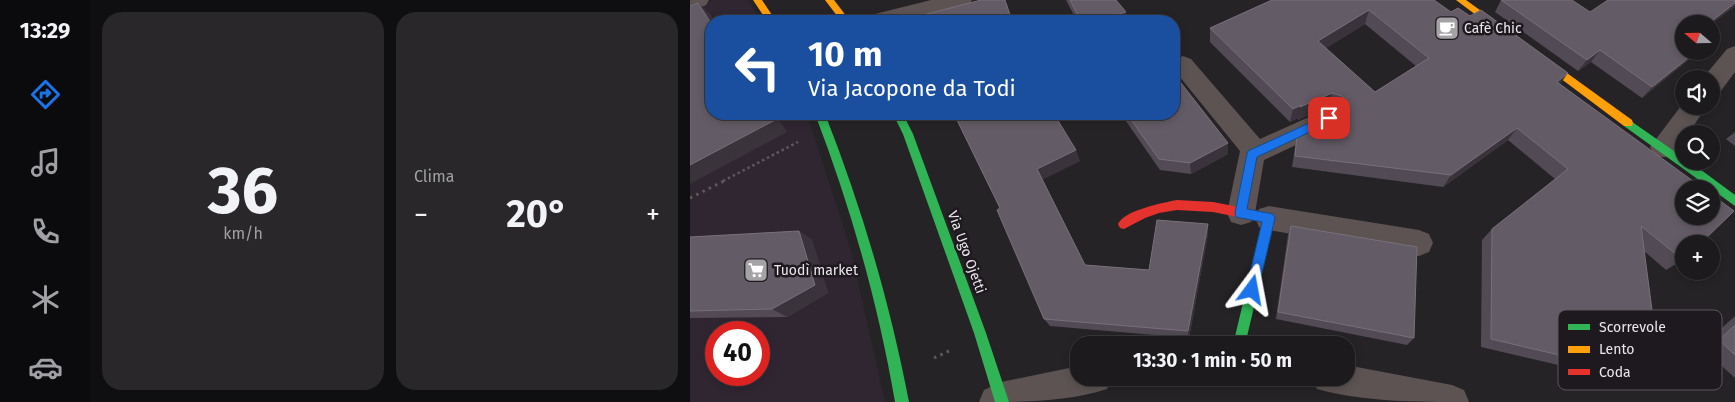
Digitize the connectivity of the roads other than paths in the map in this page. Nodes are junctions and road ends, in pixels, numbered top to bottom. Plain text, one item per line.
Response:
1 (698, 0) edge
2 (757, 0) edge
3 (829, 0) edge
4 (961, 0) edge
5 (1461, 0) edge
6 (690, 4) edge
7 (768, 15) edge
8 (841, 15) edge
9 (902, 15) edge
10 (1735, 55) edge
11 (1183, 64) dead end
12 (1720, 74) edge
13 (1687, 115) edge
14 (1329, 118) edge
15 (823, 120) edge
16 (901, 120) edge
17 (1663, 147) junction
18 (1252, 154) junction
19 (1735, 201) edge
20 (1240, 213) junction
21 (1269, 218) junction
22 (1124, 224) dead end
23 (1419, 243) dead end
24 (1241, 336) edge
25 (1355, 383) edge
26 (1070, 384) edge
27 (999, 401) edge
28 (902, 402) edge
29 (1452, 402) edge

1 - 6 street
2 - 7 main road
3 - 8 main road
4 - 9 street
5 - 17 main road
10 - 12 street
11 - 18 street
13 - 17 street
14 - 18 street
15 - 28 main road
16 - 27 main road, Via Ugo Ojetti
17 - 19 main road
18 - 20 street
20 - 21 main road
20 - 22 main road
21 - 23 street
21 - 24 main road
25 - 29 street
26 - 27 street

